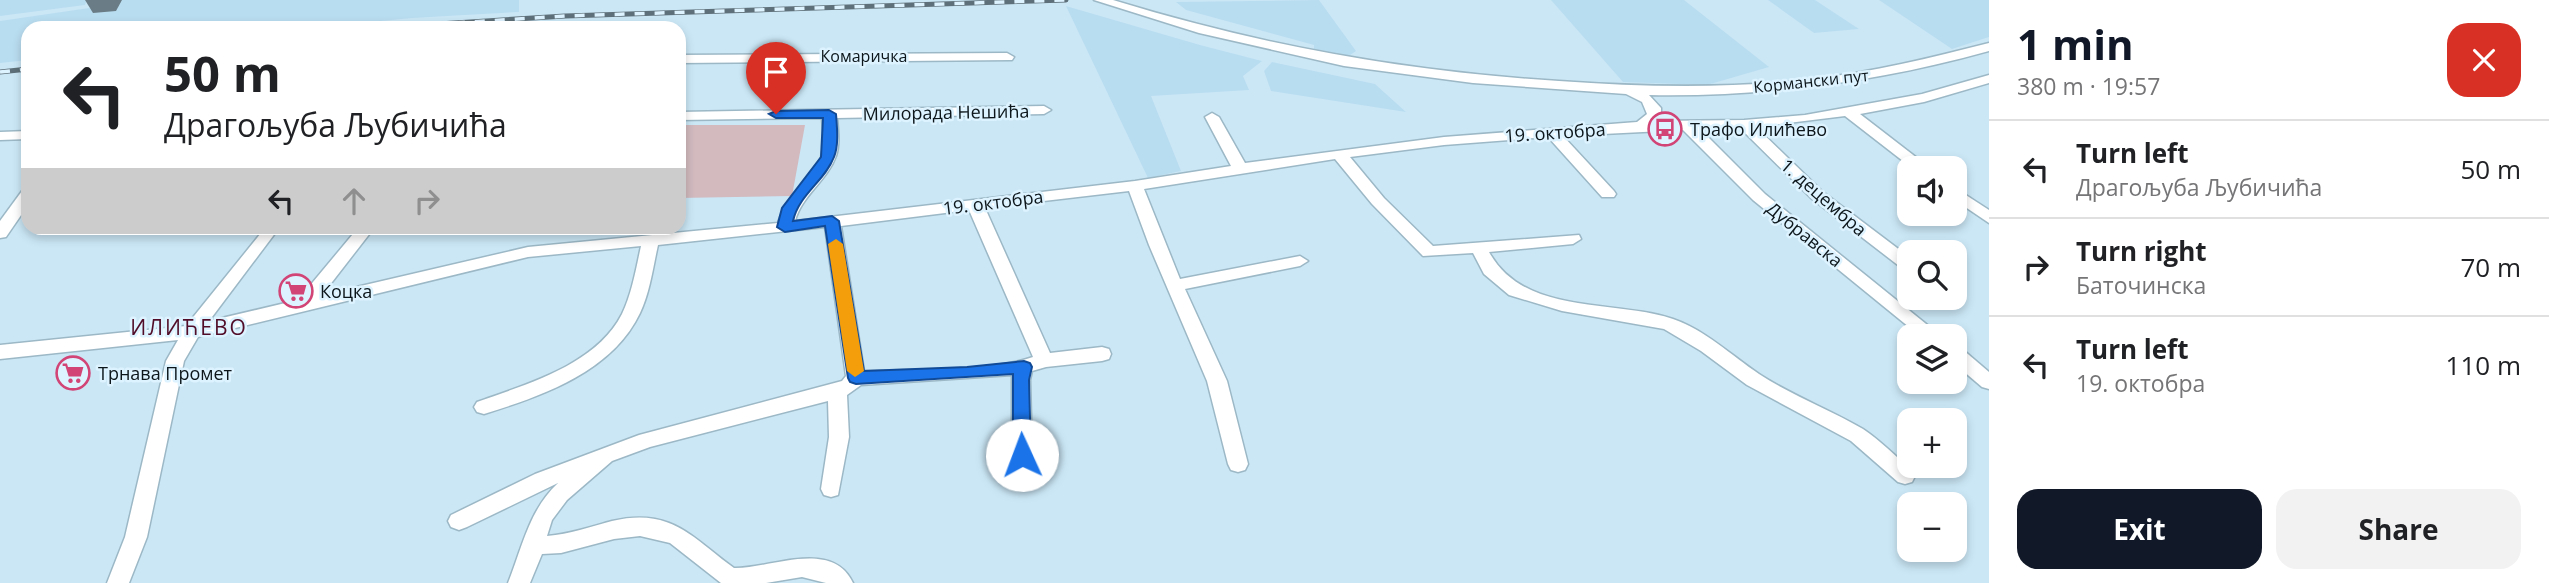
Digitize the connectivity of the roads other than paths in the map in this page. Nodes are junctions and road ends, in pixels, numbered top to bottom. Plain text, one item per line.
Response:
1 (1100, 0) edge
2 (1989, 47) edge
3 (1007, 57) dead end
4 (686, 59) edge
5 (1989, 79) edge
6 (1629, 90) junction
7 (1692, 91) junction
8 (1044, 110) dead end
9 (1654, 111) junction
10 (1850, 113) junction
11 (829, 114) junction
12 (686, 116) edge
13 (1212, 117) dead end
14 (1680, 124) junction
15 (1744, 124) junction
16 (1640, 126) junction
17 (1550, 131) junction
18 (21, 135) edge
19 (0, 136) edge
20 (1339, 154) junction
21 (1906, 156) edge
22 (1240, 168) junction
23 (1135, 186) junction
24 (1608, 194) dead end
25 (21, 202) edge
26 (1967, 202) edge
27 (975, 205) junction
28 (1989, 218) edge
29 (5, 220) edge
30 (832, 221) junction
31 (785, 227) junction
32 (0, 233) edge
33 (266, 235) edge
34 (360, 235) edge
35 (1573, 239) dead end
36 (651, 240) junction
37 (1478, 248) junction
38 (1897, 256) edge
39 (1300, 261) dead end
40 (1177, 285) junction
41 (305, 304) junction
42 (1917, 324) edge
43 (191, 332) junction
44 (0, 352) edge
45 (1102, 354) dead end
46 (1044, 360) junction
47 (1967, 364) edge
48 (1024, 367) junction
49 (856, 378) junction
50 (1989, 382) edge
51 (837, 391) junction
52 (484, 407) dead end
53 (1022, 455) dead end
54 (604, 458) junction
55 (1238, 464) dead end
56 (1897, 469) edge
57 (831, 489) dead end
58 (460, 521) dead end
59 (535, 544) junction
60 (118, 583) edge
61 (519, 583) edge
62 (842, 583) edge

1 - 6 street, Кормански пут
2 - 7 street, Кормански пут
3 - 4 street, Комаричка
5 - 10 street, 19. октобра
6 - 7 street, Кормански пут
6 - 9 street
7 - 9 street
8 - 11 street, Милорада Нешића
9 - 14 street
9 - 16 street
10 - 15 street, 19. октобра
10 - 21 street
11 - 12 street, Милорада Нешића
11 - 31 street
13 - 22 street
14 - 15 street, 19. октобра
14 - 16 street, 19. октобра
14 - 42 street, Дубравска
15 - 38 street, 1. децембра
16 - 17 street, 19. октобра
17 - 20 street, 19. октобра
17 - 24 street
18 - 19 street
20 - 22 street, 19. октобра
20 - 37 street
22 - 23 street, 19. октобра
23 - 27 street, 19. октобра
23 - 40 street
25 - 29 street
26 - 28 street
27 - 30 street, 19. октобра
27 - 46 street
29 - 32 street
30 - 31 street, 19. октобра
30 - 49 street
31 - 36 street, 19. октобра
33 - 43 street
34 - 41 street
35 - 37 street
36 - 41 street, 19. октобра
36 - 52 street
37 - 56 street
39 - 40 street
40 - 55 street
41 - 43 street, 19. октобра
43 - 44 street, 19. октобра
43 - 60 street
45 - 46 street
46 - 48 street
47 - 50 street
48 - 49 street
48 - 53 street
49 - 51 street
51 - 54 street
51 - 57 street
54 - 58 street
54 - 59 street
59 - 61 street
59 - 62 street

